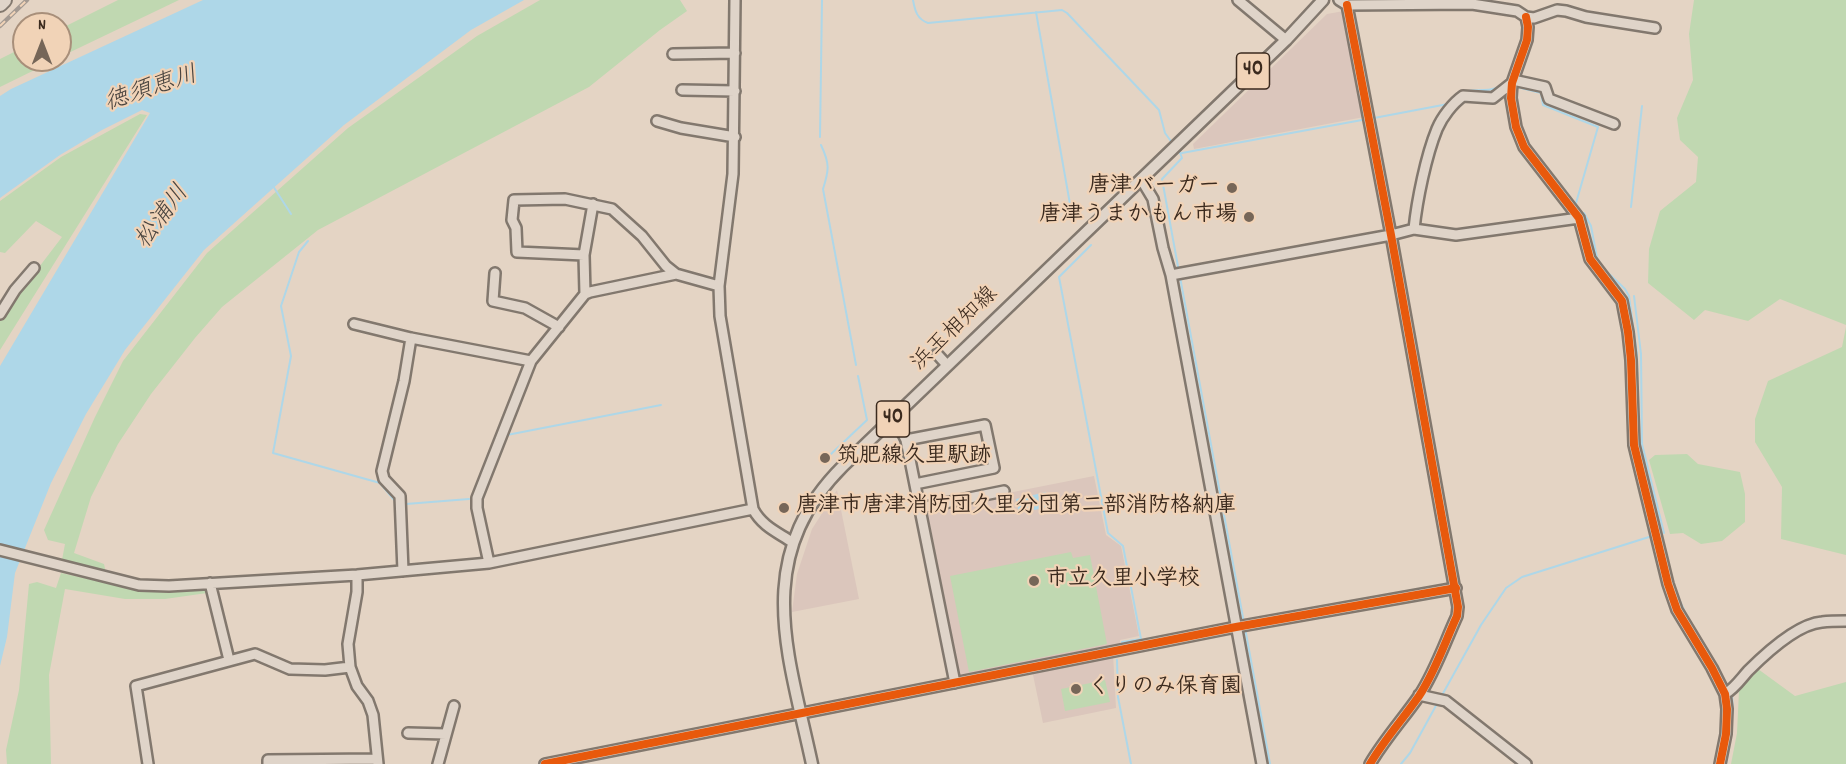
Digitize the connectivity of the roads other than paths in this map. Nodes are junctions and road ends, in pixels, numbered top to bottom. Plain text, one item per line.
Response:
1 (4, 0) edge
2 (735, 0) edge
3 (1238, 0) edge
4 (1323, 0) edge
5 (1343, 3) edge
6 (0, 4) edge
7 (1556, 5) edge
8 (1526, 17) junction
9 (1655, 28) dead end
10 (1286, 40) junction
11 (735, 53) junction
12 (673, 54) dead end
13 (1512, 82) junction
14 (682, 90) dead end
15 (735, 91) junction
16 (657, 121) dead end
17 (1614, 124) dead end
18 (735, 137) junction
19 (1141, 179) junction
20 (593, 204) junction
21 (1579, 218) junction
22 (1414, 229) junction
23 (1391, 235) junction
24 (584, 255) junction
25 (34, 268) dead end
26 (495, 273) dead end
27 (676, 274) junction
28 (1175, 274) junction
29 (718, 286) junction
30 (585, 294) junction
31 (0, 314) edge
32 (354, 324) dead end
33 (559, 327) junction
34 (411, 338) junction
35 (937, 354) dead end
36 (531, 361) junction
37 (947, 365) junction
38 (892, 420) junction
39 (906, 440) junction
40 (915, 484) junction
41 (1004, 491) dead end
42 (920, 508) junction
43 (753, 509) junction
44 (792, 542) junction
45 (0, 550) edge
46 (489, 563) junction
47 (403, 571) junction
48 (357, 575) junction
49 (210, 583) junction
50 (1456, 588) junction
51 (1846, 621) edge
52 (1242, 626) junction
53 (229, 660) junction
54 (350, 667) junction
55 (955, 683) junction
56 (1725, 694) junction
57 (1419, 695) junction
58 (454, 706) dead end
59 (801, 713) junction
60 (408, 733) dead end
61 (446, 734) junction
62 (377, 762) edge
63 (148, 764) edge
64 (268, 764) edge
65 (438, 764) edge
66 (544, 764) edge
67 (812, 764) edge
68 (1262, 764) edge
69 (1370, 764) edge
70 (1526, 764) edge
71 (1720, 764) edge

1 - 6 highway
2 - 11 street
3 - 10 street
4 - 10 main road, 浜玉相知線 / 40
5 - 8 street
5 - 23 street
7 - 8 street
7 - 9 street
8 - 13 street
10 - 19 main road, 浜玉相知線 / 40
11 - 12 street
11 - 15 street
13 - 17 street
13 - 21 street
13 - 22 street
14 - 15 street
15 - 18 street
16 - 18 street
18 - 29 street
19 - 28 street
19 - 37 main road, 浜玉相知線 / 40
20 - 24 street
20 - 24 street
20 - 27 street
21 - 22 street
21 - 56 street
22 - 23 street
23 - 28 street
23 - 50 street
24 - 30 street
25 - 31 street
26 - 33 street
27 - 29 street
27 - 30 street
28 - 52 street
29 - 43 street
30 - 33 street
32 - 34 street
33 - 36 street
34 - 36 street
34 - 47 street
35 - 37 street
36 - 46 street
37 - 38 main road, 浜玉相知線 / 40
38 - 39 street
38 - 44 main road, 浜玉相知線 / 40
39 - 40 street
39 - 40 street
40 - 42 street
41 - 42 street
42 - 55 street
43 - 44 street
43 - 46 street
44 - 59 main road, 浜玉相知線 / 40
45 - 49 street
46 - 47 street
47 - 48 street
48 - 49 street
48 - 54 street
49 - 53 street
50 - 52 street
50 - 57 street
51 - 56 street
52 - 55 street
52 - 68 street
53 - 54 street
53 - 63 street
54 - 62 street
55 - 59 street
56 - 71 street
57 - 69 street
57 - 70 street
58 - 61 street
59 - 66 street
59 - 67 main road, 浜玉相知線 / 40
60 - 61 street
61 - 65 street
62 - 64 street

